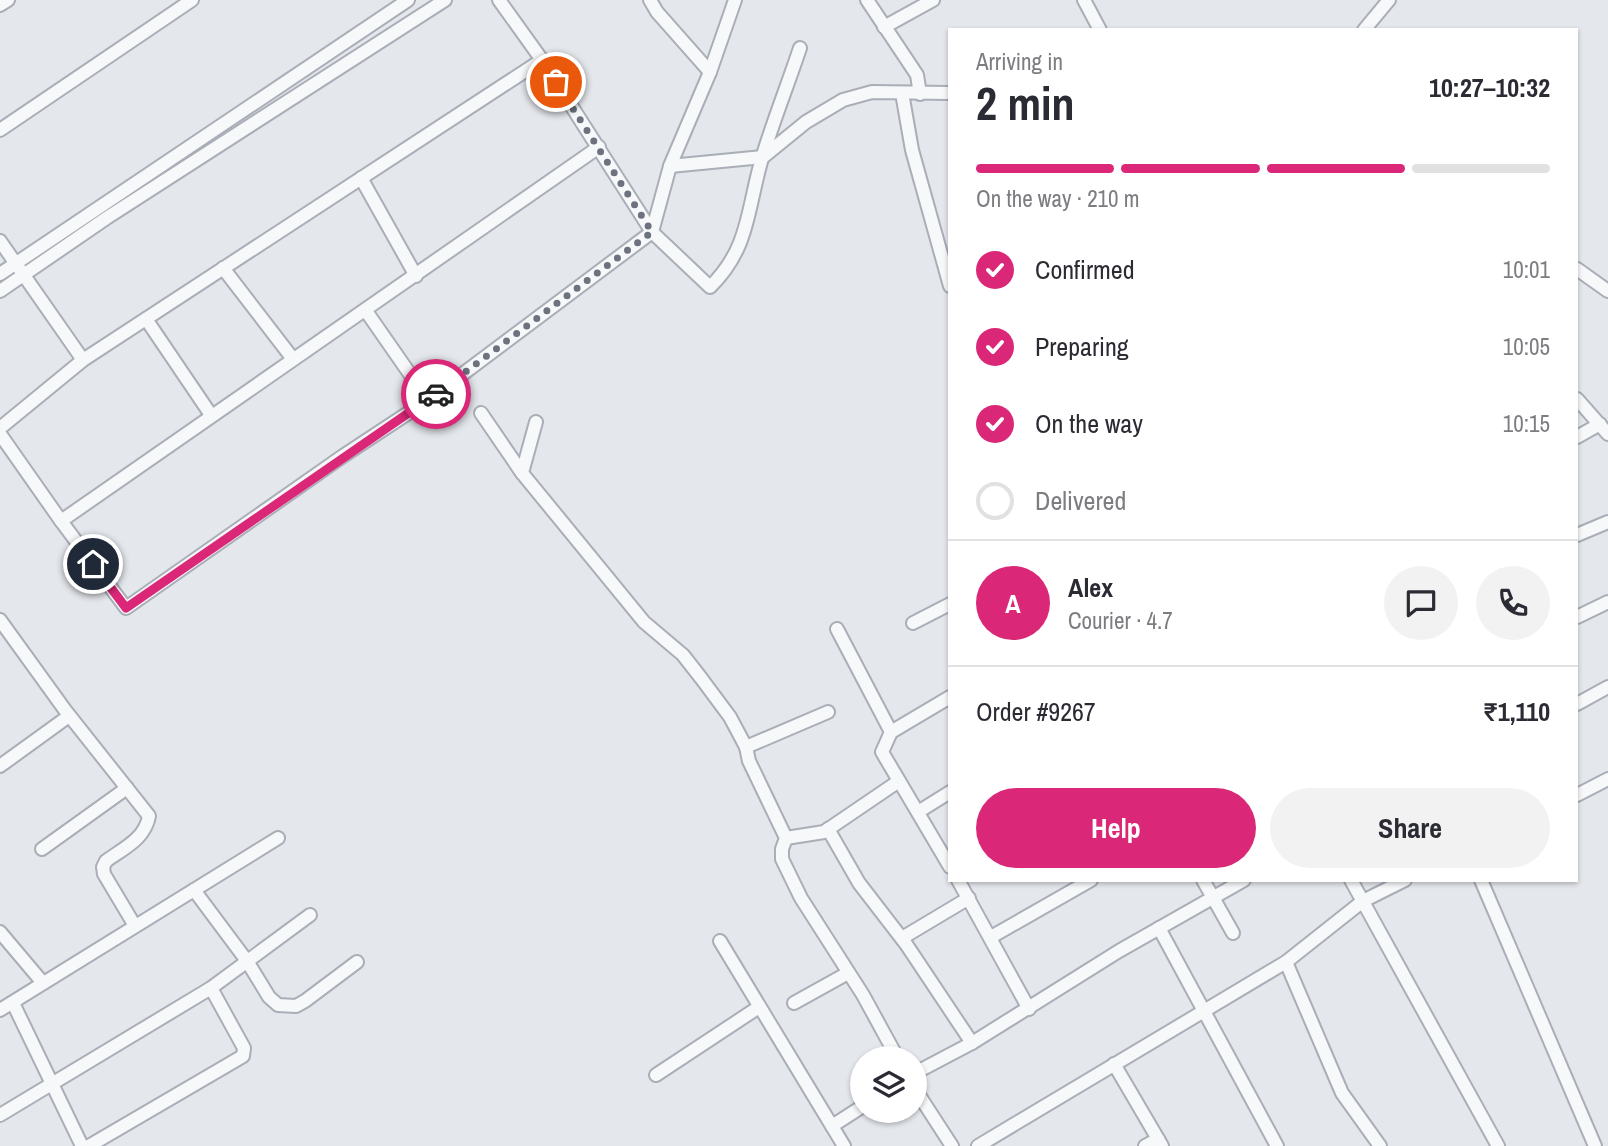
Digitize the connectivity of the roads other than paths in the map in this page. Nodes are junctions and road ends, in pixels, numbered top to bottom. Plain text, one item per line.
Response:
1 (8, 0) edge
2 (191, 0) edge
3 (408, 0) edge
4 (445, 0) edge
5 (499, 0) edge
6 (650, 0) edge
7 (736, 0) edge
8 (867, 0) edge
9 (933, 0) edge
10 (1084, 0) edge
11 (1389, 0) edge
12 (0, 5) edge
13 (884, 27) junction
14 (1099, 28) edge
15 (1366, 28) edge
16 (800, 48) dead end
17 (542, 60) junction
18 (710, 72) junction
19 (902, 93) junction
20 (948, 93) edge
21 (920, 94) junction
22 (0, 130) edge
23 (599, 147) junction
24 (763, 157) junction
25 (670, 166) junction
26 (361, 178) junction
27 (652, 232) junction
28 (0, 241) edge
29 (16, 263) junction
30 (223, 268) junction
31 (1578, 270) edge
32 (0, 274) edge
33 (24, 275) junction
34 (416, 276) junction
35 (948, 279) edge
36 (0, 291) edge
37 (1608, 291) edge
38 (366, 311) junction
39 (146, 319) junction
40 (293, 359) junction
41 (83, 360) junction
42 (428, 400) junction
43 (1578, 401) edge
44 (481, 413) dead end
45 (211, 415) junction
46 (536, 422) dead end
47 (0, 428) edge
48 (1604, 429) edge
49 (0, 435) edge
50 (1578, 437) edge
51 (523, 473) junction
52 (61, 521) junction
53 (1608, 522) edge
54 (1578, 535) edge
55 (1608, 602) edge
56 (948, 605) edge
57 (1578, 617) edge
58 (0, 620) edge
59 (913, 623) dead end
60 (836, 629) dead end
61 (12, 637) junction
62 (0, 644) edge
63 (1608, 687) edge
64 (948, 698) edge
65 (1578, 703) edge
66 (828, 712) dead end
67 (69, 716) junction
68 (891, 732) junction
69 (746, 747) junction
70 (0, 766) edge
71 (1608, 779) edge
72 (899, 781) junction
73 (127, 788) junction
74 (948, 793) edge
75 (1578, 794) edge
76 (918, 812) junction
77 (828, 830) junction
78 (278, 838) dead end
79 (786, 838) junction
80 (42, 849) dead end
81 (948, 864) edge
82 (959, 882) edge
83 (1087, 882) edge
84 (1203, 882) edge
85 (1241, 882) edge
86 (1352, 882) edge
87 (1401, 882) edge
88 (1482, 882) edge
89 (194, 890) junction
90 (969, 898) junction
91 (1213, 898) junction
92 (1363, 901) junction
93 (310, 915) dead end
94 (135, 926) junction
95 (1159, 928) junction
96 (0, 932) edge
97 (1233, 933) dead end
98 (991, 937) junction
99 (902, 939) junction
100 (720, 941) dead end
101 (247, 961) junction
102 (357, 962) dead end
103 (1286, 962) junction
104 (848, 973) junction
105 (43, 983) junction
106 (211, 988) junction
107 (13, 1003) junction
108 (794, 1003) dead end
109 (760, 1007) junction
110 (1029, 1009) junction
111 (0, 1010) edge
112 (1204, 1011) junction
113 (972, 1043) junction
114 (891, 1046) edge
115 (1114, 1064) junction
116 (927, 1067) edge
117 (656, 1075) dead end
118 (52, 1083) junction
119 (927, 1107) edge
120 (850, 1114) edge
121 (0, 1115) edge
122 (832, 1126) junction
123 (1160, 1142) edge
124 (82, 1146) edge
125 (89, 1146) edge
126 (844, 1146) edge
127 (952, 1146) edge
128 (978, 1146) edge
129 (1145, 1146) edge
130 (1277, 1146) edge
131 (1380, 1146) edge
132 (1498, 1146) edge
133 (1595, 1146) edge

1 - 12 street
2 - 22 street
3 - 29 street
4 - 33 street
5 - 17 street
6 - 18 street
7 - 18 street
8 - 13 street
9 - 13 street
10 - 14 street
11 - 15 street
13 - 21 street
16 - 24 street
17 - 23 street
17 - 26 street
18 - 25 street
19 - 21 street
19 - 24 street
19 - 35 street
20 - 21 street
23 - 27 street
23 - 34 street
24 - 25 street
24 - 27 street
25 - 27 street
26 - 30 street
26 - 34 street
27 - 42 street
28 - 29 street
29 - 32 street
29 - 33 street
30 - 39 street
30 - 40 street
31 - 37 street
33 - 36 street
33 - 41 street
34 - 38 street
38 - 40 street
38 - 42 street
39 - 41 street
39 - 45 street
40 - 45 street
41 - 47 street
42 - 52 street
43 - 48 street
44 - 51 street
45 - 52 street
46 - 51 street
48 - 50 street
49 - 52 street
51 - 69 street
53 - 54 street
55 - 57 street
56 - 59 street
58 - 61 street
60 - 68 street
61 - 62 street
61 - 67 street
63 - 65 street
64 - 68 street
66 - 69 street
67 - 70 street
67 - 73 street
68 - 72 street
69 - 79 street
71 - 75 street
72 - 76 street
72 - 77 street
73 - 80 street
73 - 94 street
74 - 76 street
76 - 81 street
77 - 79 street
77 - 99 street
78 - 89 street
79 - 104 street
82 - 90 street
83 - 98 street
84 - 91 street
85 - 91 street
86 - 92 street
87 - 92 street
88 - 133 street
89 - 94 street
89 - 101 street
90 - 98 street
90 - 99 street
91 - 95 street
91 - 97 street
92 - 103 street
92 - 132 street
93 - 101 street
94 - 105 street
95 - 110 street
95 - 112 street
96 - 105 street
98 - 110 street
99 - 113 street
100 - 109 street
101 - 102 street
101 - 106 street
103 - 112 street
103 - 131 street
104 - 108 street
104 - 114 street
105 - 107 street
106 - 118 street
106 - 125 street
107 - 111 street
107 - 118 street
109 - 117 street
109 - 122 street
110 - 113 street
112 - 115 street
112 - 130 street
113 - 116 street
115 - 123 street
115 - 128 street
118 - 121 street
118 - 124 street
119 - 127 street
120 - 122 street
122 - 126 street
123 - 129 street

